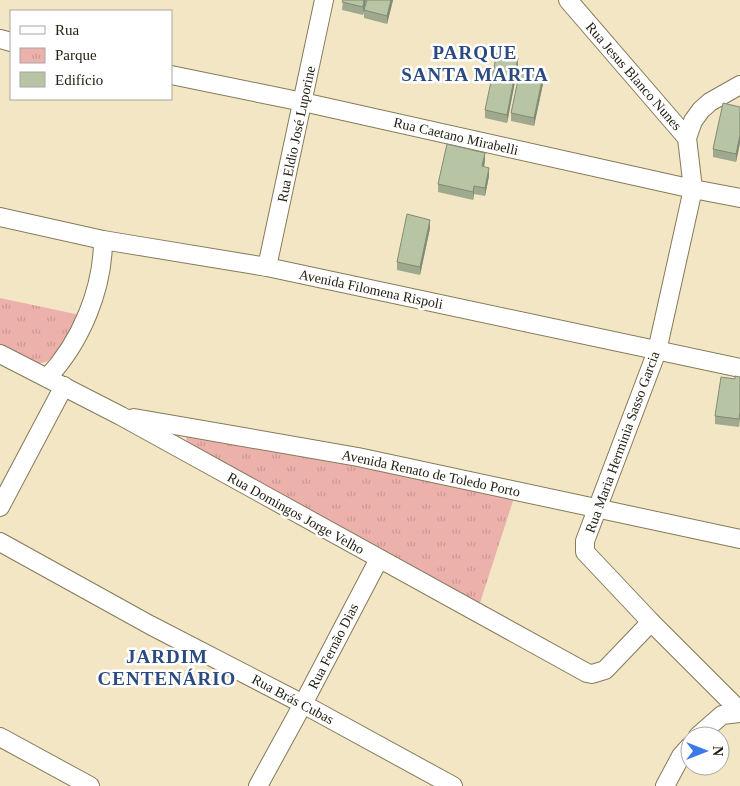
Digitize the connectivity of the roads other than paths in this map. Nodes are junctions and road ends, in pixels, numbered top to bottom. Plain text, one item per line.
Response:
1 (324, 0) edge
2 (568, 0) edge
3 (172, 75) edge
4 (740, 85) edge
5 (303, 102) junction
6 (687, 138) junction
7 (694, 189) junction
8 (740, 198) edge
9 (0, 216) edge
10 (103, 240) junction
11 (267, 267) junction
12 (657, 351) junction
13 (0, 354) edge
14 (740, 368) edge
15 (47, 378) junction
16 (64, 386) junction
17 (121, 416) junction
18 (0, 507) edge
19 (598, 508) junction
20 (740, 539) edge
21 (0, 542) edge
22 (379, 559) junction
23 (651, 622) junction
24 (303, 704) junction
25 (740, 712) edge
26 (709, 726) edge
27 (0, 737) edge
28 (680, 758) edge
29 (90, 786) edge
30 (258, 786) edge
31 (453, 786) edge
32 (665, 786) edge

1 - 5 street, Rua Eldio José Luporine
2 - 6 street, Rua Jesus Blanco Nunes
3 - 5 street, Rua Caetano Mirabelli
4 - 6 street, Rua Jesus Blanco Nunes
5 - 7 street, Rua Caetano Mirabelli
5 - 11 street, Rua Eldio José Luporine
6 - 7 street, Rua Maria Herminia Sasso Garcia
7 - 8 street, Rua Caetano Mirabelli
7 - 12 street, Rua Maria Herminia Sasso Garcia
9 - 10 street, Avenida Filomena Rispoli
10 - 11 street, Avenida Filomena Rispoli
10 - 15 street
11 - 12 street, Avenida Filomena Rispoli
12 - 14 street, Avenida Filomena Rispoli
12 - 19 street, Rua Maria Herminia Sasso Garcia
13 - 15 street, Rua Domingos Jorge Velho
15 - 16 street, Rua Domingos Jorge Velho
16 - 17 street, Rua Domingos Jorge Velho
16 - 18 street
17 - 19 street, Avenida Renato de Toledo Porto
17 - 22 street, Rua Domingos Jorge Velho
19 - 20 street, Avenida Renato de Toledo Porto
19 - 23 street, Rua Maria Herminia Sasso Garcia
21 - 24 street, Rua Brás Cubas
22 - 23 street, Rua Domingos Jorge Velho
22 - 24 street, Rua Fernão Dias
23 - 25 street
24 - 30 street, Rua Fernão Dias
24 - 31 street, Rua Brás Cubas
25 - 26 street
27 - 29 street
28 - 32 street

